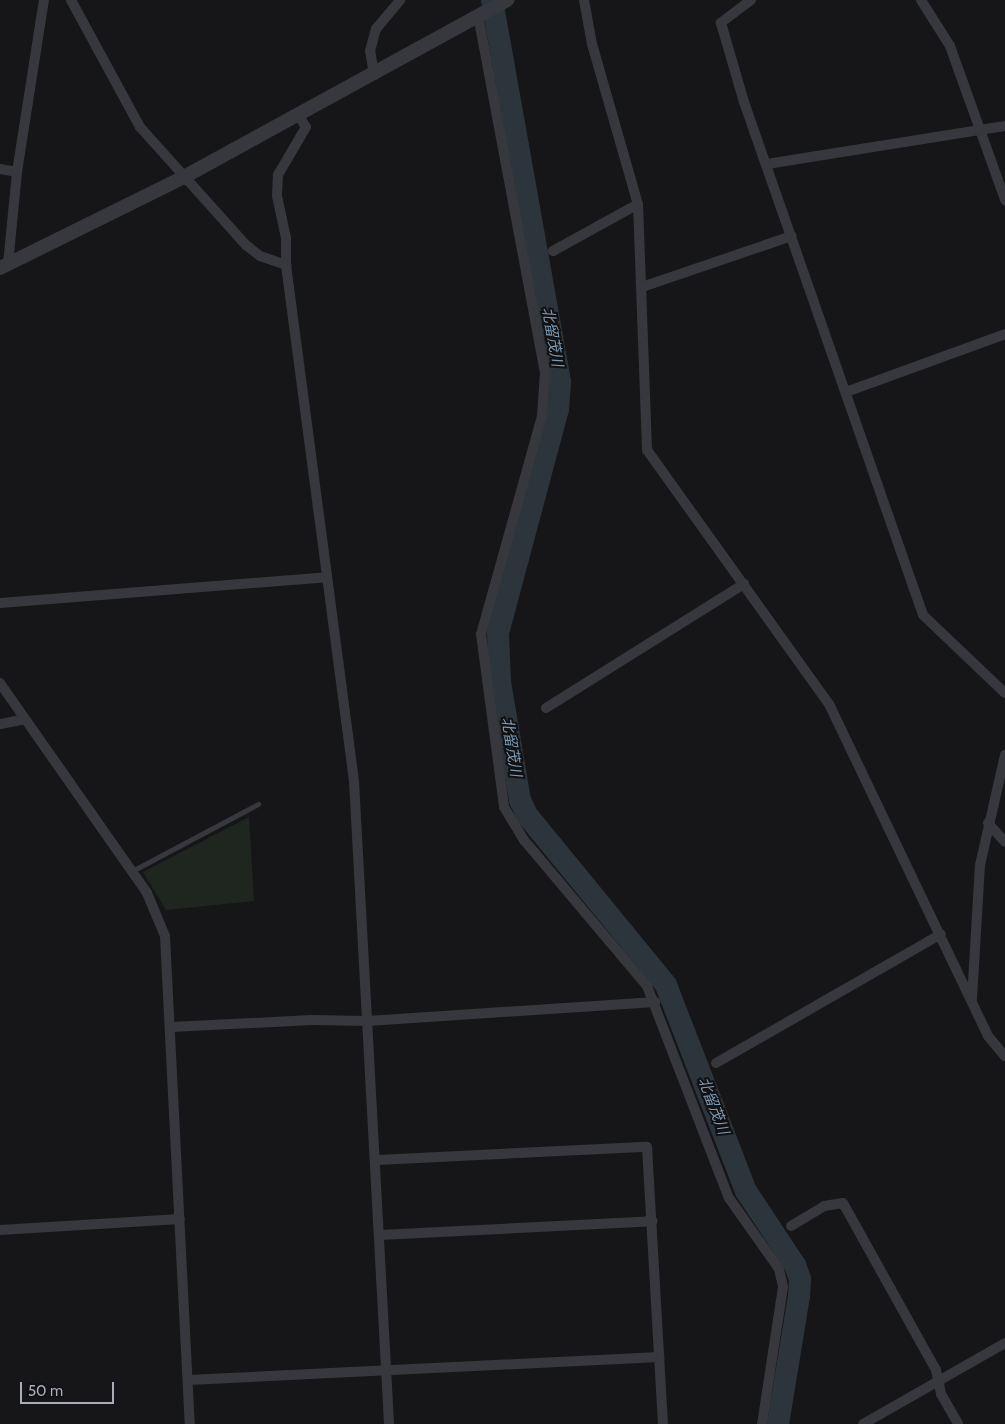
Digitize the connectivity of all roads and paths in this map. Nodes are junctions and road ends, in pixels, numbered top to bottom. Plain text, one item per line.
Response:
1 (44, 0) edge
2 (71, 0) edge
3 (400, 0) edge
4 (584, 0) edge
5 (751, 0) edge
6 (922, 0) edge
7 (504, 2) edge
8 (482, 13) junction
9 (374, 75) junction
10 (299, 116) junction
11 (1005, 126) edge
12 (980, 129) junction
13 (767, 164) junction
14 (0, 169) edge
15 (17, 172) junction
16 (182, 178) junction
17 (1005, 200) edge
18 (638, 204) junction
19 (792, 236) junction
20 (553, 251) dead end
21 (286, 265) junction
22 (4, 266) edge
23 (642, 287) junction
24 (1005, 334) edge
25 (846, 392) junction
26 (327, 577) junction
27 (744, 584) junction
28 (0, 603) edge
29 (0, 683) edge
30 (1005, 693) edge
31 (546, 708) dead end
32 (25, 719) junction
33 (0, 724) edge
34 (1005, 755) edge
35 (258, 804) dead end
36 (988, 823) junction
37 (1005, 842) edge
38 (131, 871) junction
39 (941, 934) junction
40 (972, 1000) junction
41 (655, 1002) junction
42 (368, 1021) junction
43 (171, 1027) junction
44 (1005, 1056) edge
45 (716, 1063) dead end
46 (377, 1160) junction
47 (180, 1219) junction
48 (653, 1221) junction
49 (791, 1226) dead end
50 (0, 1230) edge
51 (380, 1235) junction
52 (1005, 1343) edge
53 (659, 1357) junction
54 (386, 1369) junction
55 (189, 1380) junction
56 (938, 1382) junction
57 (190, 1424) edge
58 (389, 1424) edge
59 (663, 1424) edge
60 (762, 1424) edge
61 (863, 1424) edge
62 (958, 1424) edge

1 - 15 street
2 - 16 street
3 - 9 street
4 - 18 street
5 - 13 street
6 - 12 street
7 - 8 street
8 - 9 street
8 - 41 street
9 - 10 street
10 - 16 street
10 - 21 street
11 - 12 street
12 - 13 street
12 - 17 street
13 - 19 street
14 - 15 street
15 - 22 street
16 - 21 street
16 - 22 street
18 - 20 street
18 - 23 street
19 - 23 street
19 - 25 street
21 - 26 street
23 - 27 street
24 - 25 street
25 - 30 street
26 - 28 street
26 - 42 street
27 - 31 street
27 - 39 street
29 - 32 street
32 - 33 street
32 - 38 street
34 - 36 street
35 - 38 lane
36 - 37 street
36 - 40 street
38 - 43 street
39 - 40 street
39 - 45 street
40 - 44 street
41 - 42 street
41 - 60 street
42 - 43 street
42 - 46 street
43 - 47 street
46 - 48 street
46 - 51 street
47 - 50 street
47 - 55 street
48 - 51 street
48 - 53 street
49 - 56 street
51 - 54 street
52 - 56 street
53 - 54 street
53 - 59 street
54 - 55 street
54 - 58 street
55 - 57 street
56 - 61 street
56 - 62 street

